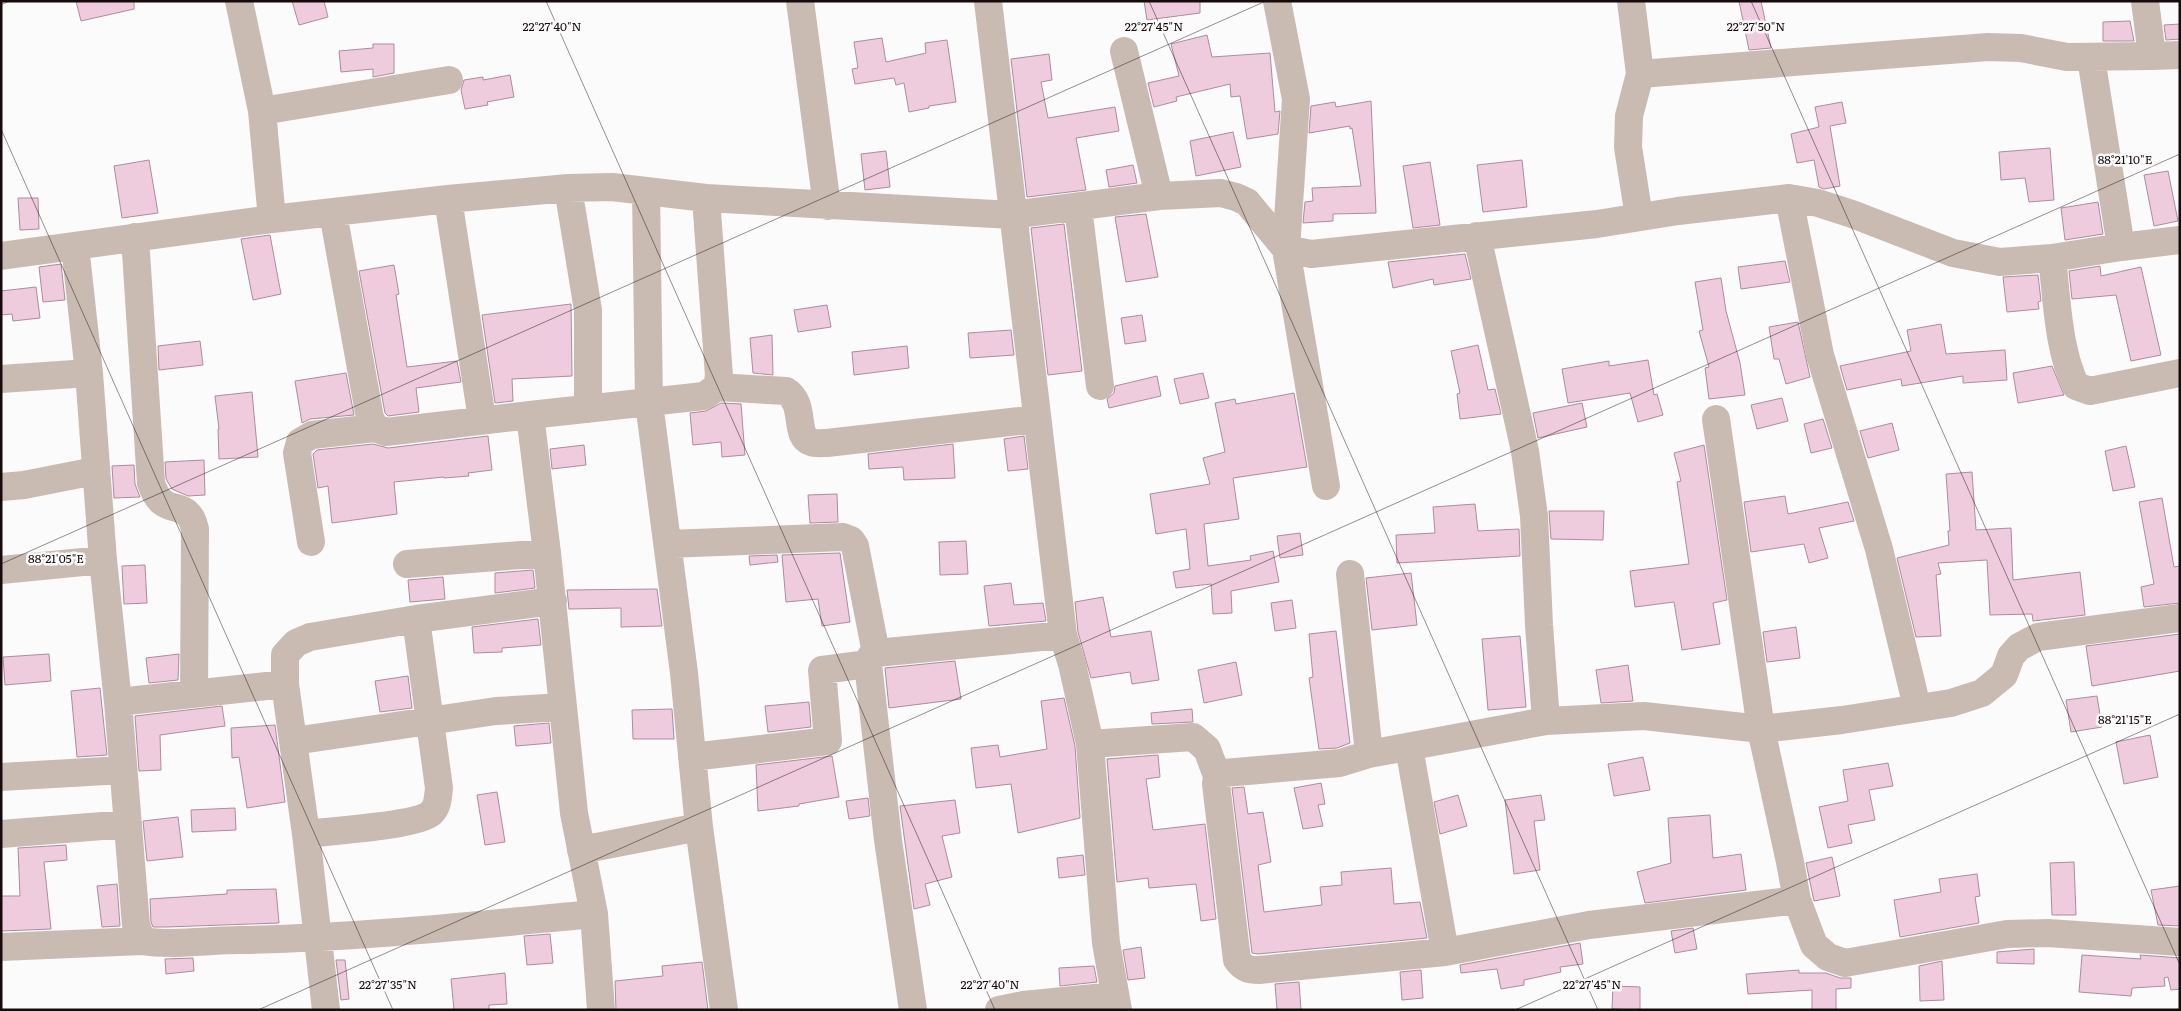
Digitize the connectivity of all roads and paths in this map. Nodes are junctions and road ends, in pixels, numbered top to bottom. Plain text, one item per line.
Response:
1 (800, 1) edge
2 (988, 1) edge
3 (1277, 1) edge
4 (1631, 1) edge
5 (2146, 1) edge
6 (240, 2) edge
7 (1124, 51) dead end
8 (2180, 55) edge
9 (2152, 56) junction
10 (2091, 58) junction
11 (1640, 74) junction
12 (449, 80) dead end
13 (262, 112) junction
14 (568, 188) junction
15 (646, 191) junction
16 (1159, 196) junction
17 (706, 198) junction
18 (1789, 198) junction
19 (448, 199) junction
20 (827, 206) junction
21 (1078, 207) junction
22 (333, 213) junction
23 (1012, 215) junction
24 (1639, 217) junction
25 (272, 219) junction
26 (1477, 236) junction
27 (135, 238) junction
28 (2180, 240) edge
29 (75, 246) junction
30 (2121, 247) junction
31 (1286, 249) junction
32 (1, 256) edge
33 (2052, 258) junction
34 (89, 373) junction
35 (2180, 373) edge
36 (1, 380) edge
37 (1100, 386) dead end
38 (716, 387) junction
39 (649, 403) junction
40 (588, 409) junction
41 (530, 414) junction
42 (1036, 418) junction
43 (482, 419) junction
44 (1716, 419) dead end
45 (375, 428) junction
46 (96, 471) junction
47 (1326, 486) dead end
48 (1, 487) edge
49 (310, 542) dead end
50 (668, 544) junction
51 (547, 553) junction
52 (103, 560) junction
53 (407, 564) dead end
54 (1, 570) edge
55 (1350, 574) dead end
56 (552, 601) junction
57 (2180, 618) edge
58 (416, 619) junction
59 (1063, 635) junction
60 (872, 658) junction
61 (285, 684) junction
62 (194, 694) junction
63 (118, 702) junction
64 (563, 707) junction
65 (1917, 707) junction
66 (431, 720) junction
67 (1546, 721) junction
68 (1760, 729) junction
69 (294, 741) junction
70 (1090, 744) junction
71 (1409, 747) junction
72 (1370, 754) junction
73 (692, 757) junction
74 (123, 770) junction
75 (1217, 776) junction
76 (1, 778) edge
77 (128, 824) junction
78 (699, 827) junction
79 (1, 834) edge
80 (306, 834) junction
81 (582, 850) junction
82 (1797, 900) junction
83 (594, 914) junction
84 (317, 938) junction
85 (142, 942) junction
86 (2180, 942) edge
87 (1, 948) edge
88 (1445, 952) junction
89 (1116, 1003) edge
90 (326, 1010) edge
91 (602, 1010) edge
92 (724, 1010) edge
93 (913, 1010) edge
94 (999, 1010) edge

1 - 20 street
2 - 23 street
3 - 31 street
4 - 11 street
5 - 9 street
6 - 13 street
7 - 16 street
8 - 9 street
9 - 10 street
10 - 11 street
10 - 30 street
11 - 24 street
12 - 13 street
13 - 25 street
14 - 15 street
14 - 19 street
14 - 40 street
15 - 17 street
15 - 39 street
16 - 21 street
16 - 31 street
17 - 20 street
17 - 38 street
18 - 24 street
18 - 33 street
18 - 65 street
19 - 22 street
19 - 43 street
20 - 23 street
21 - 23 street
21 - 37 street
22 - 25 street
22 - 45 street
23 - 42 street
24 - 26 street
25 - 27 street
26 - 31 street
26 - 67 street
27 - 29 street
27 - 62 street
28 - 30 street
29 - 32 street
29 - 34 street
30 - 33 street
31 - 47 street
33 - 35 street
34 - 36 street
34 - 46 street
38 - 39 street
38 - 42 street
39 - 40 street
39 - 50 street
40 - 41 street
41 - 43 street
41 - 51 street
42 - 59 street
43 - 45 street
44 - 68 street
45 - 49 street
46 - 48 street
46 - 52 street
50 - 60 street
50 - 73 street
51 - 53 street
51 - 56 street
52 - 54 street
52 - 63 street
55 - 72 street
56 - 58 street
56 - 64 street
57 - 65 street
58 - 61 street
58 - 66 street
59 - 60 street
59 - 70 street
60 - 73 street
60 - 93 street
61 - 62 street
61 - 69 street
62 - 63 street
63 - 74 street
64 - 66 street
64 - 81 street
65 - 68 street
66 - 69 street
66 - 80 street
67 - 68 street
67 - 71 street
68 - 82 street
69 - 80 street
70 - 75 street
70 - 89 street
71 - 72 street
71 - 88 street
72 - 75 street
73 - 78 street
74 - 76 street
74 - 77 street
75 - 88 street
77 - 79 street
77 - 85 street
78 - 81 street
78 - 92 street
80 - 84 street
81 - 83 street
82 - 86 street
82 - 88 street
83 - 84 street
83 - 91 street
84 - 85 street
84 - 90 street
85 - 87 street
89 - 94 street

